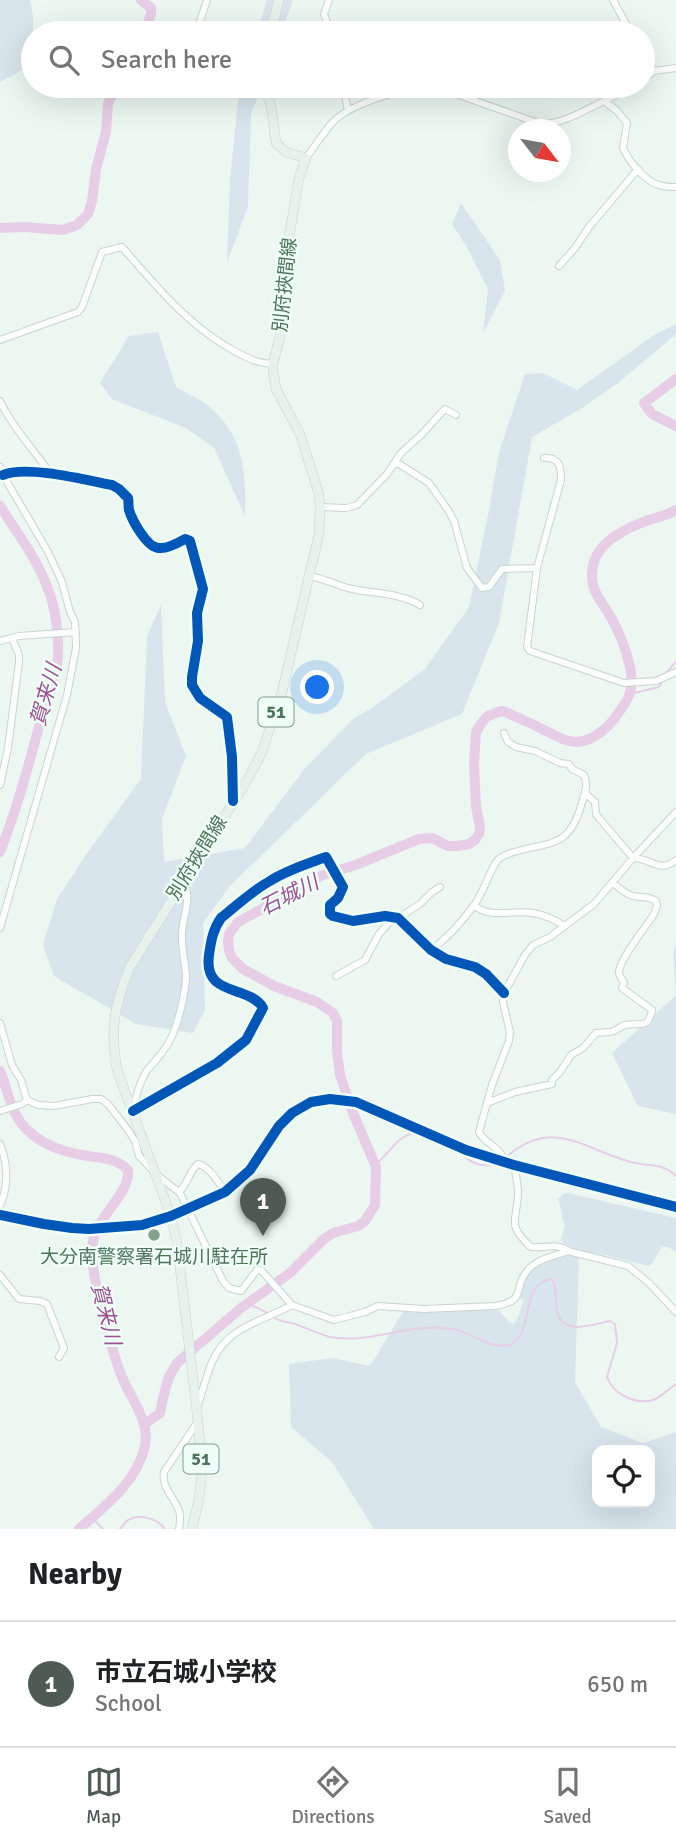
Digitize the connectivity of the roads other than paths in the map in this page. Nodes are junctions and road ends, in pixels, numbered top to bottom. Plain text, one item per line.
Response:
1 (207, 0) edge
2 (279, 0) edge
3 (329, 0) edge
4 (613, 0) edge
5 (200, 21) edge
6 (273, 21) edge
7 (327, 21) edge
8 (624, 21) edge
9 (676, 68) edge
10 (655, 71) edge
11 (269, 98) edge
12 (345, 98) edge
13 (378, 98) edge
14 (467, 98) edge
15 (611, 98) edge
16 (604, 102) junction
17 (348, 111) junction
18 (306, 158) junction
19 (638, 169) junction
20 (676, 187) edge
21 (559, 265) dead end
22 (0, 340) edge
23 (274, 363) junction
24 (0, 401) edge
25 (456, 415) dead end
26 (544, 458) dead end
27 (394, 464) junction
28 (0, 467) edge
29 (50, 473) junction
30 (3, 475) junction
31 (320, 507) junction
32 (537, 568) junction
33 (310, 576) junction
34 (420, 605) dead end
35 (76, 632) junction
36 (12, 638) junction
37 (0, 641) edge
38 (676, 672) edge
39 (504, 733) dead end
40 (0, 785) edge
41 (586, 794) junction
42 (233, 801) junction
43 (676, 812) edge
44 (633, 858) junction
45 (676, 860) edge
46 (183, 880) junction
47 (613, 883) junction
48 (440, 887) dead end
49 (474, 905) junction
50 (396, 917) junction
51 (564, 926) junction
52 (0, 928) edge
53 (430, 950) junction
54 (336, 976) dead end
55 (504, 993) junction
56 (0, 1023) edge
57 (24, 1102) junction
58 (486, 1103) junction
59 (0, 1111) edge
60 (133, 1111) junction
61 (0, 1143) edge
62 (500, 1161) junction
63 (514, 1165) junction
64 (157, 1175) junction
65 (179, 1192) junction
66 (225, 1192) junction
67 (0, 1206) edge
68 (676, 1207) edge
69 (188, 1209) junction
70 (0, 1216) edge
71 (172, 1216) junction
72 (568, 1251) junction
73 (0, 1275) edge
74 (292, 1305) junction
75 (676, 1312) edge
76 (59, 1357) dead end
77 (196, 1409) junction
78 (198, 1421) junction
79 (179, 1529) edge
80 (192, 1529) edge

1 - 5 street
2 - 6 main road
3 - 7 street
4 - 8 street
9 - 10 street
11 - 18 main road
12 - 17 street
13 - 17 street
14 - 16 street
15 - 16 street
16 - 19 street
17 - 18 street
18 - 23 main road, 別府挾間線 / 51
19 - 20 street
19 - 21 street
22 - 23 street
23 - 31 main road, 別府挾間線 / 51
24 - 29 street
25 - 27 street
26 - 32 street
27 - 31 street
27 - 32 street
28 - 30 street
29 - 30 street
29 - 42 street
30 - 35 street
31 - 33 main road, 別府挾間線 / 51
32 - 38 street
33 - 34 street
33 - 42 main road, 別府挾間線 / 51
35 - 36 street
35 - 52 street
36 - 37 street
36 - 40 street
39 - 41 street
41 - 44 street
41 - 49 street
42 - 46 main road, 別府挾間線 / 51
43 - 44 street
44 - 45 street
44 - 47 street
46 - 60 street
46 - 60 main road, 別府挾間線 / 51
47 - 51 street
47 - 58 street
48 - 50 street
49 - 51 street
49 - 53 street
50 - 53 street
50 - 54 street
50 - 60 street
51 - 55 street
53 - 55 street
55 - 58 street
56 - 57 street
57 - 59 street
57 - 64 street
58 - 62 street
60 - 64 main road, 別府挾間線 / 51
61 - 67 street
62 - 63 street
62 - 66 street
63 - 68 street
63 - 72 street
64 - 65 street
64 - 71 main road, 別府挾間線 / 51
65 - 66 street
65 - 69 street
66 - 69 street
69 - 71 street
69 - 74 street
70 - 71 street
71 - 77 main road, 別府挾間線 / 51
72 - 74 street
72 - 75 street
73 - 76 street
74 - 77 street
77 - 78 main road, 別府挾間線 / 51
78 - 79 street
78 - 80 main road, 別府挾間線 / 51

